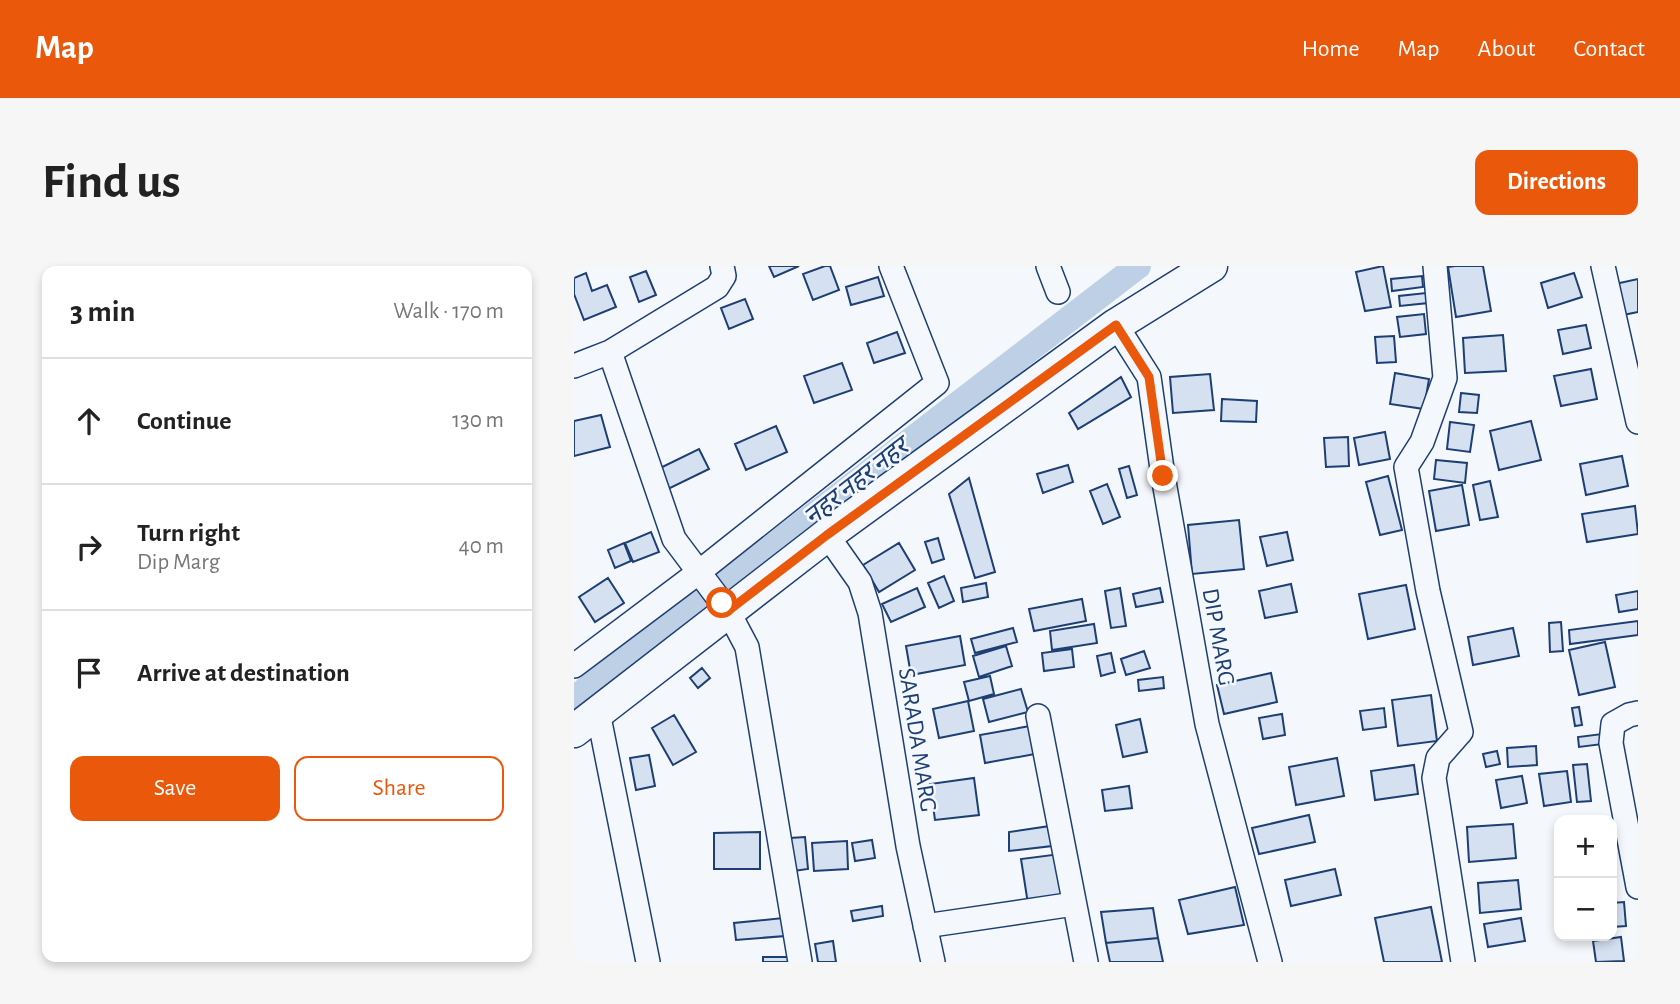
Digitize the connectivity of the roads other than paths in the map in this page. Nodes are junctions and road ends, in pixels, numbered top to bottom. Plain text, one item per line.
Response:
1 (722, 266) edge
2 (891, 266) edge
3 (1048, 266) edge
4 (1211, 266) edge
5 (1435, 266) edge
6 (1603, 266) edge
7 (1058, 292) dead end
8 (1116, 325) junction
9 (610, 352) junction
10 (574, 366) edge
11 (1638, 422) edge
12 (827, 535) junction
13 (701, 575) junction
14 (725, 607) junction
15 (574, 666) edge
16 (1638, 713) edge
17 (1038, 716) dead end
18 (586, 722) edge
19 (1632, 827) edge
20 (1638, 887) edge
21 (1074, 904) junction
22 (925, 926) junction
23 (649, 962) edge
24 (800, 962) edge
25 (933, 962) edge
26 (1086, 962) edge
27 (1270, 962) edge
28 (1463, 962) edge

1 - 9 street
2 - 13 street
3 - 7 street
4 - 8 main road
5 - 28 street
6 - 11 street
8 - 12 main road
8 - 27 street, DIP MARG
9 - 10 street
9 - 13 street
12 - 14 main road
12 - 22 street, SARADA MARG
13 - 14 street
13 - 15 street
14 - 18 main road
14 - 24 street
16 - 19 street
17 - 21 street
18 - 23 street
19 - 20 street
21 - 22 street
21 - 26 street
22 - 25 street, SARADA MARG

